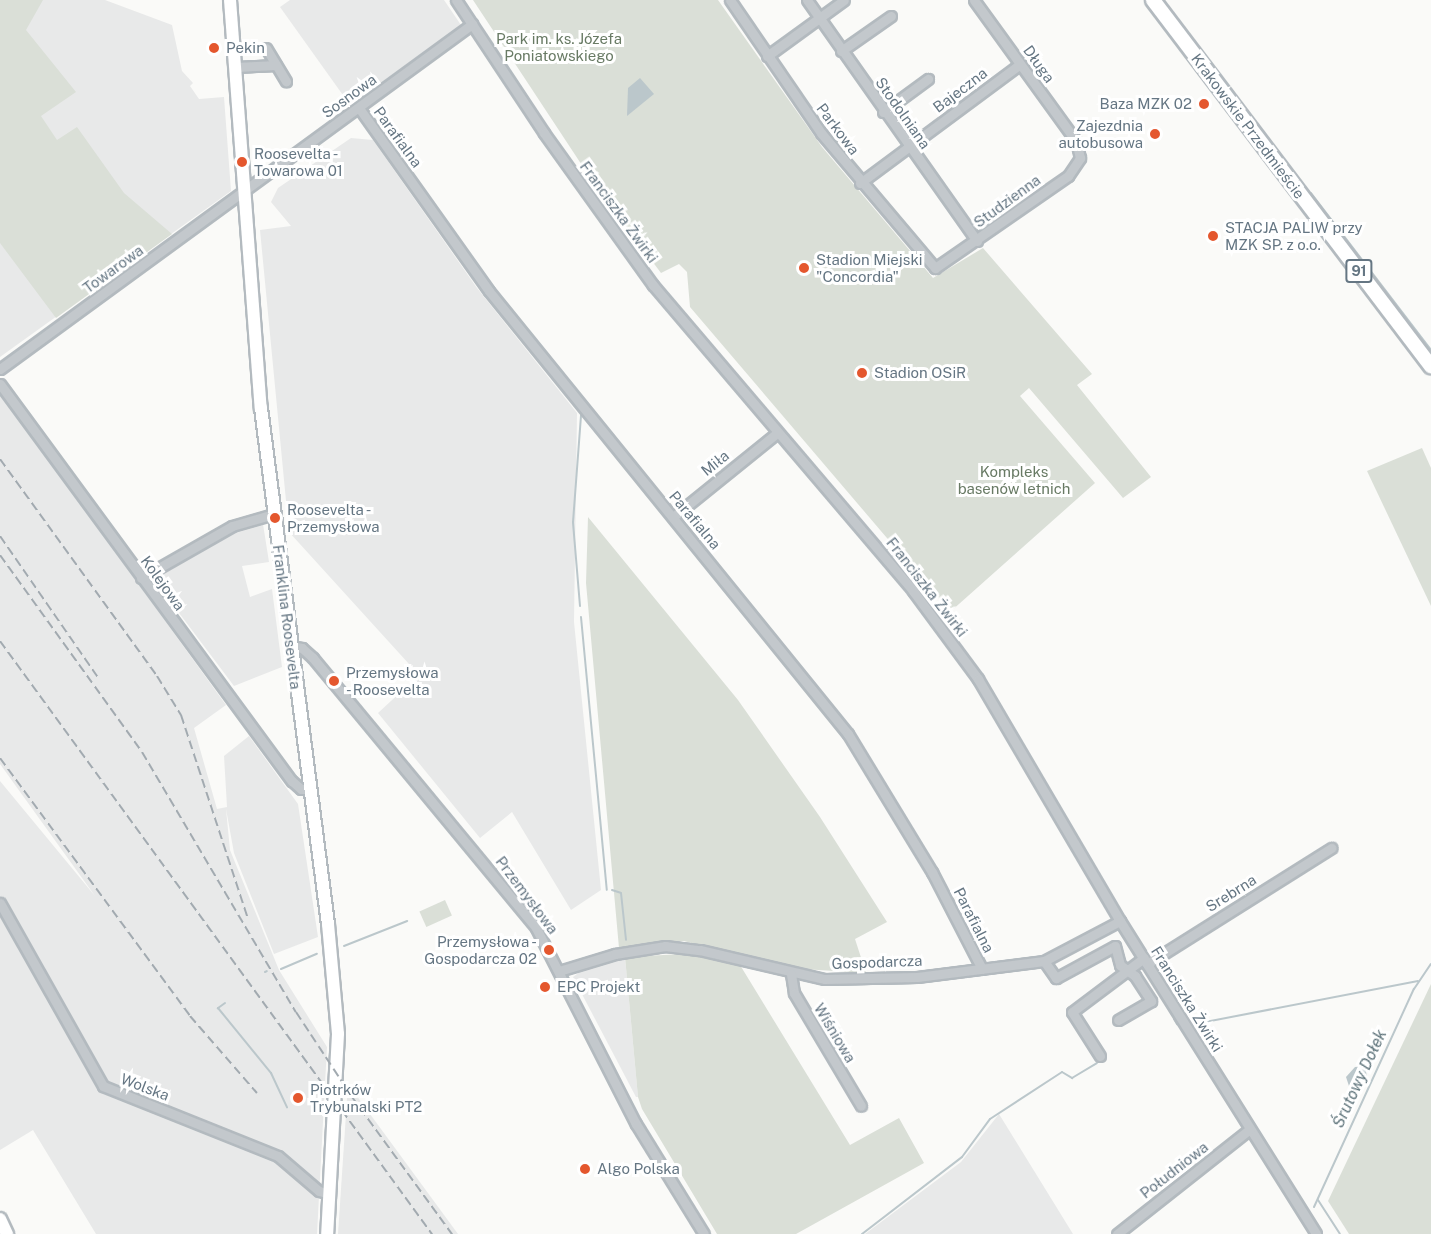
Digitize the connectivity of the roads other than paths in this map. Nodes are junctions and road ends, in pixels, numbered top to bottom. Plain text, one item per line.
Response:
1 (230, 0) edge
2 (456, 0) edge
3 (730, 0) edge
4 (807, 0) edge
5 (844, 0) edge
6 (974, 0) edge
7 (1153, 0) edge
8 (891, 16) dead end
9 (820, 18) junction
10 (472, 24) junction
11 (266, 48) dead end
12 (841, 51) junction
13 (767, 56) junction
14 (1020, 64) junction
15 (276, 65) junction
16 (236, 67) junction
17 (928, 79) dead end
18 (286, 81) dead end
19 (359, 108) junction
20 (883, 112) junction
21 (1079, 146) joint
22 (908, 148) junction
23 (861, 183) junction
24 (244, 193) junction
25 (976, 241) junction
26 (935, 268) joint
27 (1431, 366) edge
28 (0, 369) edge
29 (0, 384) edge
30 (777, 433) junction
31 (274, 514) junction
32 (673, 517) junction
33 (141, 578) junction
34 (290, 646) junction
35 (309, 789) junction
36 (1331, 848) dead end
37 (0, 903) edge
38 (1120, 921) junction
39 (1044, 961) junction
40 (1145, 961) junction
41 (982, 969) junction
42 (559, 970) junction
43 (1127, 971) junction
44 (791, 974) junction
45 (1118, 1020) dead end
46 (1100, 1056) dead end
47 (861, 1106) dead end
48 (1250, 1129) junction
49 (330, 1194) junction
50 (0, 1219) edge
51 (7, 1234) edge
52 (327, 1234) edge
53 (704, 1234) edge
54 (1117, 1234) edge
55 (1316, 1234) edge

1 - 16 street, Franklina Roosevelta
2 - 10 street, Franciszka Żwirki
3 - 13 street, Parkowa
4 - 9 street, Stodolniana
5 - 9 street
6 - 14 street, Długa
7 - 27 main road, Krakowskie Przedmieście / 91
8 - 12 street
9 - 12 street, Stodolniana
9 - 13 street
10 - 19 street, Sosnowa
10 - 30 street, Franciszka Żwirki
11 - 15 street
12 - 20 street, Stodolniana
13 - 23 street, Parkowa
14 - 21 street, Długa
14 - 22 street, Bajeczna
15 - 16 street
15 - 18 street
16 - 24 street, Franklina Roosevelta
17 - 20 street
19 - 24 street, Sosnowa
19 - 32 street, Parafialna
20 - 22 street, Stodolniana
21 - 25 street, Studzienna
22 - 23 street, Bajeczna
22 - 25 street, Stodolniana
23 - 26 street, Parkowa
24 - 28 street, Towarowa
24 - 31 street, Franklina Roosevelta
25 - 26 street, Studzienna
29 - 33 street, Kolejowa
30 - 32 street, Miła
30 - 38 street, Franciszka Żwirki
31 - 33 street
31 - 34 street, Franklina Roosevelta
32 - 41 street, Parafialna
33 - 35 street, Kolejowa
34 - 35 street, Franklina Roosevelta
34 - 42 street, Przemysłowa
35 - 49 street, Franklina Roosevelta
36 - 40 street, Srebrna
37 - 49 street, Wolska
38 - 39 street, Gospodarcza
38 - 40 street, Franciszka Żwirki
39 - 41 street, Gospodarcza
39 - 43 street
40 - 43 street, Srebrna
40 - 48 street, Franciszka Żwirki
41 - 44 street, Gospodarcza
42 - 44 street, Gospodarcza
42 - 53 street, Przemysłowa
43 - 45 street
43 - 46 street, Srebrna
44 - 47 street, Wiśniowa
48 - 54 street, Południowa
48 - 55 street, Franciszka Żwirki
49 - 52 street, Franklina Roosevelta
50 - 51 street

